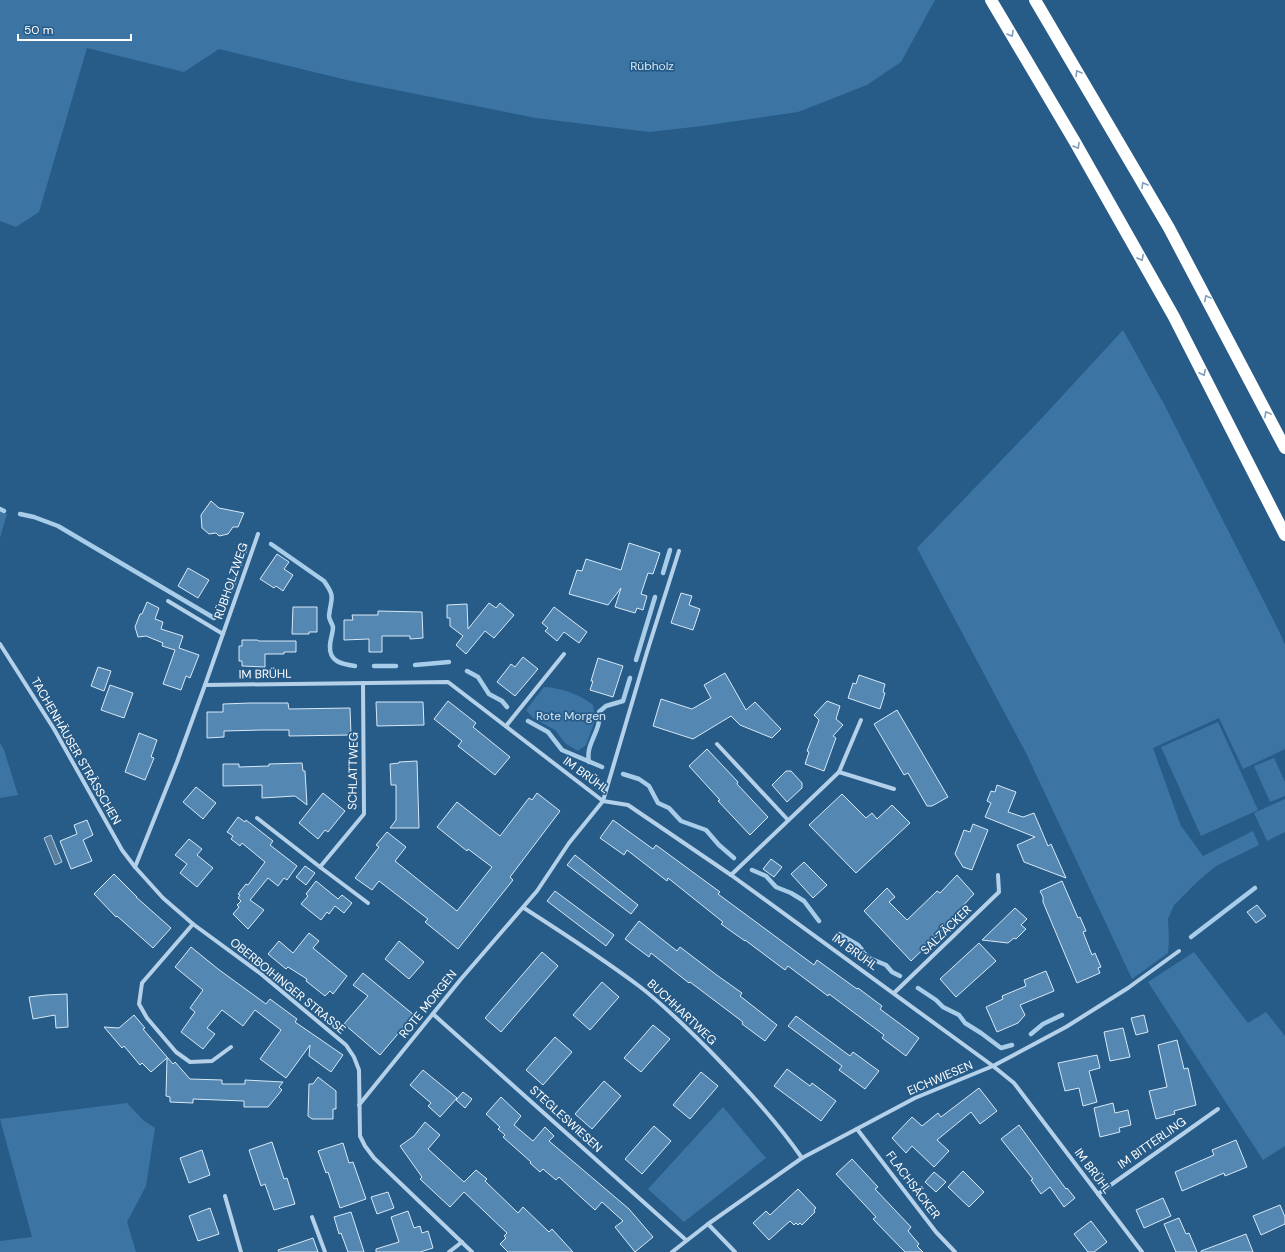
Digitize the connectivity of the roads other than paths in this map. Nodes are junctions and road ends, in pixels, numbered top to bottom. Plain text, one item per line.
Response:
1 (991, 0) edge
2 (1035, 0) edge
3 (1285, 448) edge
4 (258, 534) dead end
5 (1285, 534) edge
6 (679, 551) dead end
7 (168, 600) dead end
8 (223, 634) junction
9 (0, 644) edge
10 (564, 654) dead end
11 (363, 683) junction
12 (205, 685) junction
13 (861, 720) dead end
14 (506, 726) junction
15 (717, 744) dead end
16 (839, 772) junction
17 (894, 789) dead end
18 (602, 801) junction
19 (257, 818) dead end
20 (788, 820) junction
21 (135, 867) junction
22 (320, 867) junction
23 (731, 874) junction
24 (998, 875) dead end
25 (368, 903) dead end
26 (524, 908) junction
27 (193, 924) junction
28 (1179, 951) dead end
29 (894, 993) junction
30 (433, 1014) junction
31 (231, 1048) dead end
32 (993, 1066) junction
33 (359, 1105) junction
34 (1218, 1109) dead end
35 (857, 1129) junction
36 (802, 1158) junction
37 (1098, 1194) junction
38 (225, 1196) dead end
39 (312, 1217) dead end
40 (708, 1224) junction
41 (686, 1240) junction
42 (462, 1242) junction
43 (241, 1252) edge
44 (325, 1252) edge
45 (449, 1252) edge
46 (472, 1252) edge
47 (672, 1252) edge
48 (735, 1252) edge
49 (955, 1252) edge
50 (1142, 1252) edge

1 -> 5 highway
3 -> 2 highway
4 - 8 street, RÜBHOLZWEG
6 - 18 street, ROTE MORGEN
7 - 8 street, RÜBHOLZWEG
8 - 12 street, RÜBHOLZWEG
9 - 21 street, TACHENHÄUSER STRÄSSCHEN
10 - 14 street
11 - 12 street, IM BRÜHL
11 - 14 street, IM BRÜHL
11 - 22 street, SCHLATTWEG
12 - 21 street
13 - 16 street
14 - 18 street, IM BRÜHL
15 - 20 street
16 - 17 street
16 - 20 street
18 - 23 street, IM BRÜHL
18 - 26 street, ROTE MORGEN
19 - 22 street
20 - 23 street
21 - 27 street, OBERBOIHINGER STRASSE
22 - 25 street
23 - 29 street, IM BRÜHL
24 - 29 street, SALZÄCKER
26 - 30 street, ROTE MORGEN
26 - 36 street, BUCHHARTWEG
27 - 31 street
27 - 33 street, OBERBOIHINGER STRASSE
28 - 32 street, EICHWIESEN
29 - 32 street, IM BRÜHL
30 - 33 street, ROTE MORGEN
30 - 41 street, STEGLESWIESEN
32 - 35 street, EICHWIESEN
32 - 37 street, IM BRÜHL
33 - 42 street, OBERBOIHINGER STRASSE
34 - 37 street, IM BITTERLING
35 - 36 street, EICHWIESEN
35 - 49 street, FLACHSÄCKER
36 - 40 street, EICHWIESEN
37 - 50 street, IM BRÜHL
38 - 43 street
39 - 44 street
40 - 41 street, EICHWIESEN
40 - 48 street
41 - 47 street, EICHWIESEN
42 - 45 street
42 - 46 street, OBERBOIHINGER STRASSE

